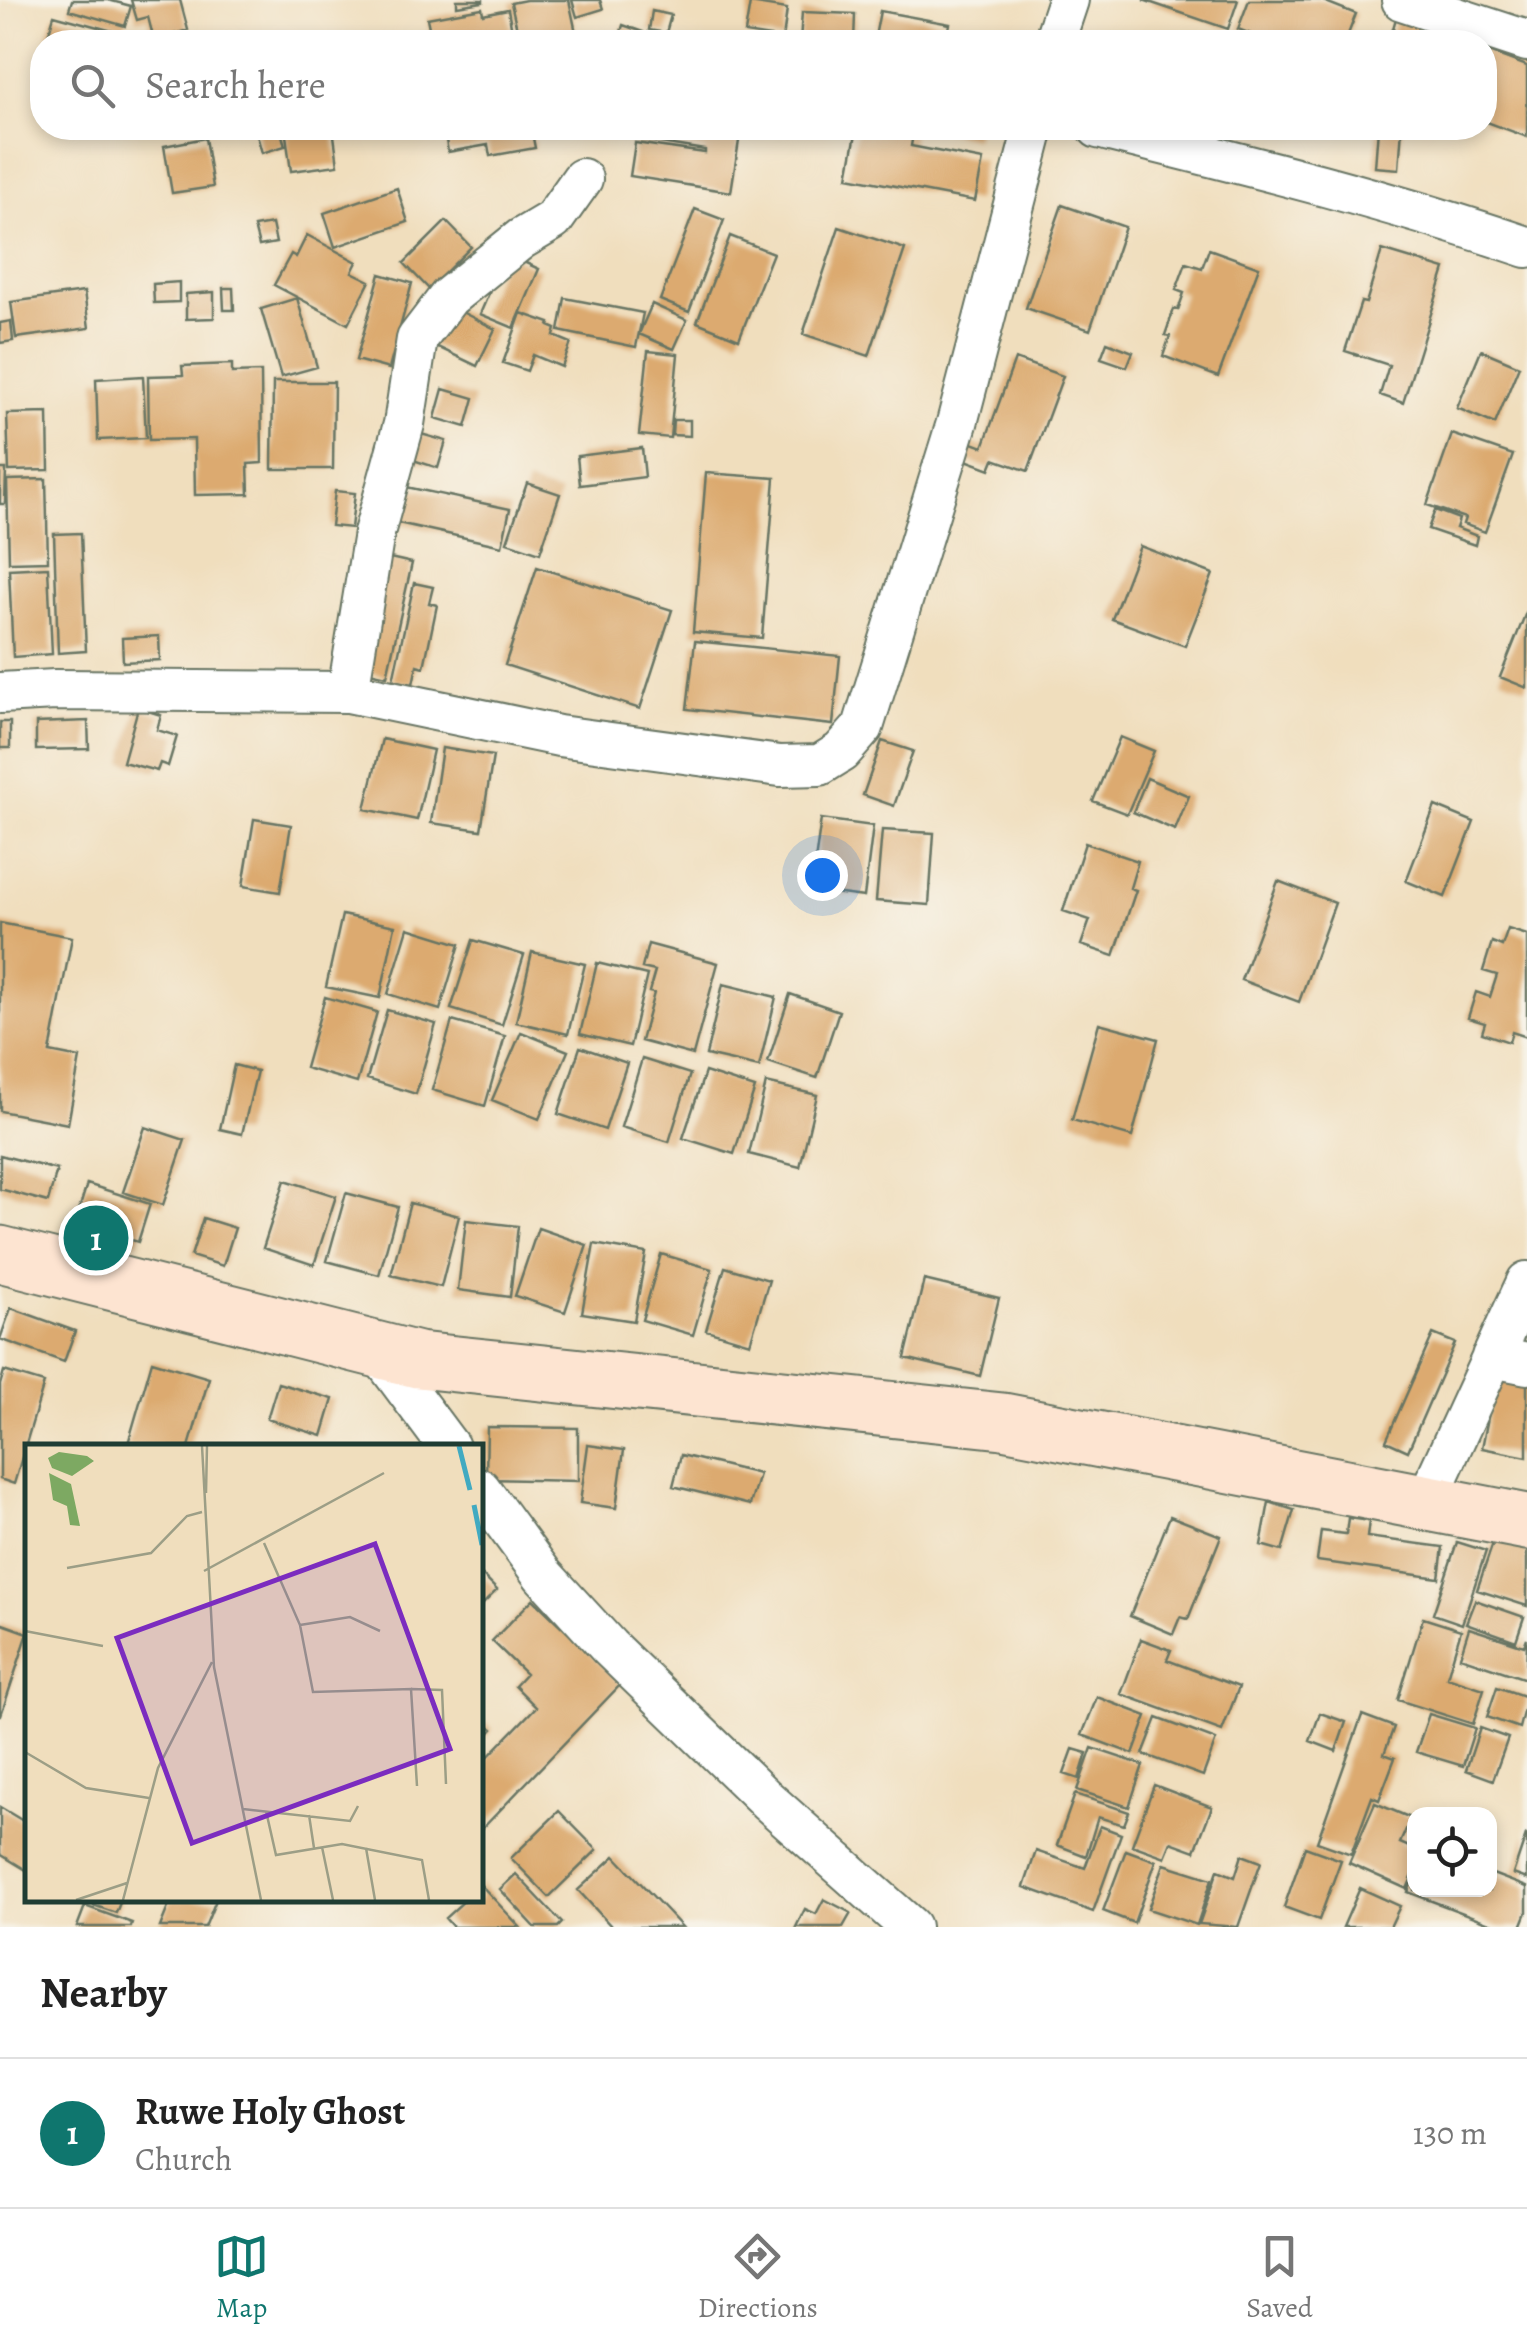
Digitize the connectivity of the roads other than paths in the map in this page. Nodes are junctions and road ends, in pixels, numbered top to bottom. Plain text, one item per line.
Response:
1 (1068, 0) edge
2 (1402, 0) edge
3 (1058, 30) edge
4 (1496, 30) edge
5 (1497, 30) edge
6 (1527, 40) edge
7 (1031, 140) edge
8 (1150, 140) edge
9 (582, 180) dead end
10 (1527, 247) edge
11 (348, 692) junction
12 (0, 693) edge
13 (0, 1254) edge
14 (1527, 1282) edge
15 (376, 1349) junction
16 (1510, 1360) edge
17 (447, 1444) edge
18 (482, 1493) edge
19 (1425, 1504) junction
20 (1527, 1522) edge
21 (910, 1927) edge

1 - 3 street
2 - 4 street
5 - 6 street
7 - 11 street
8 - 10 street
9 - 11 street
11 - 12 street
13 - 15 street
14 - 16 street
15 - 17 street
15 - 19 street
16 - 19 street
18 - 21 street
19 - 20 street

